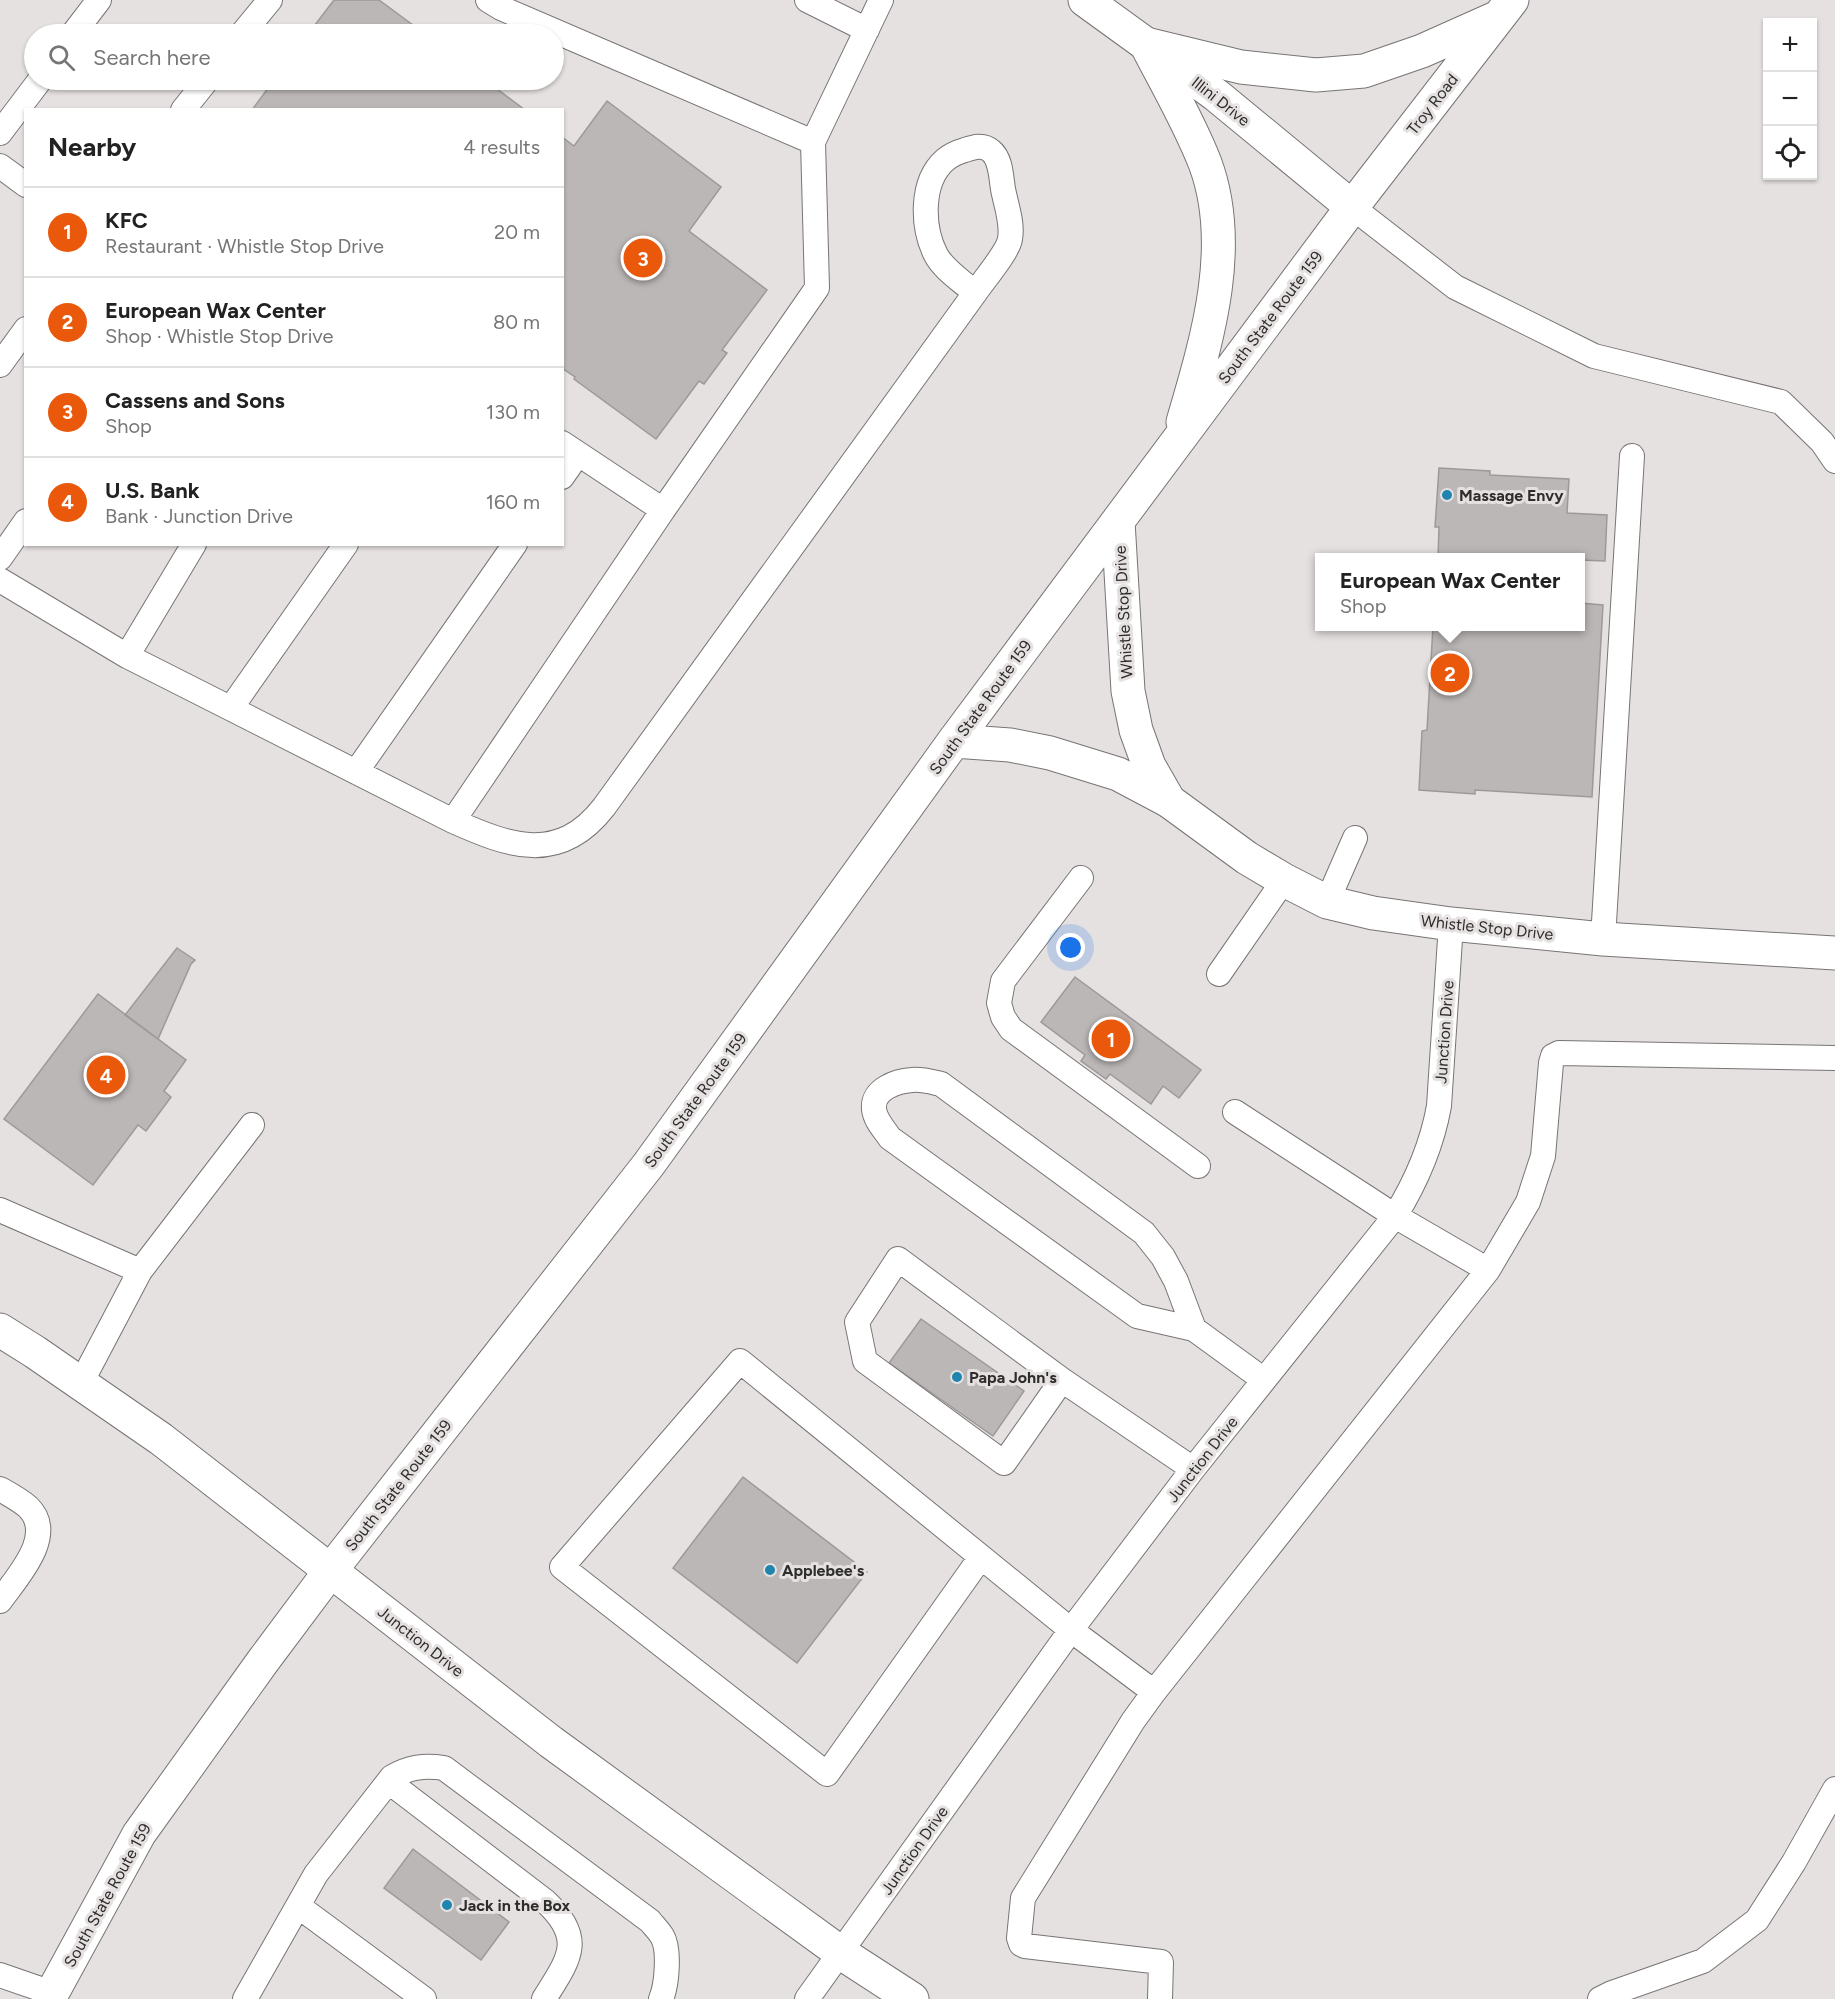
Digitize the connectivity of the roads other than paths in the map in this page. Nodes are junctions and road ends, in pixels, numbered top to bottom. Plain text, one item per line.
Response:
1 (99, 0) edge
2 (270, 0) edge
3 (488, 0) edge
4 (807, 0) edge
5 (881, 0) edge
6 (1085, 0) edge
7 (1505, 8) edge
8 (81, 24) edge
9 (250, 24) edge
10 (538, 24) edge
11 (867, 30) junction
12 (564, 35) edge
13 (1146, 44) junction
14 (32, 90) edge
15 (199, 90) edge
16 (185, 108) edge
17 (0, 133) edge
18 (813, 142) junction
19 (0, 166) edge
20 (24, 184) edge
21 (1352, 207) junction
22 (975, 293) junction
23 (24, 332) edge
24 (0, 365) edge
25 (1178, 441) junction
26 (571, 449) edge
27 (1632, 456) dead end
28 (1835, 461) edge
29 (564, 471) edge
30 (663, 510) junction
31 (1118, 521) junction
32 (24, 524) edge
33 (193, 546) edge
34 (345, 546) edge
35 (514, 546) edge
36 (0, 558) edge
37 (0, 580) edge
38 (127, 656) junction
39 (231, 708) junction
40 (954, 741) junction
41 (356, 772) junction
42 (1169, 801) junction
43 (453, 821) junction
44 (1355, 838) dead end
45 (1082, 878) dead end
46 (1284, 880) junction
47 (1327, 902) junction
48 (1451, 924) junction
49 (1603, 939) junction
50 (1835, 953) edge
51 (1219, 974) dead end
52 (1835, 1058) edge
53 (1234, 1112) dead end
54 (252, 1125) dead end
55 (1198, 1166) dead end
56 (0, 1210) edge
57 (1395, 1216) junction
58 (1488, 1270) junction
59 (140, 1271) junction
60 (1194, 1329) junction
61 (0, 1330) edge
62 (1062, 1380) junction
63 (1264, 1380) junction
64 (81, 1383) junction
65 (1193, 1469) junction
66 (0, 1489) edge
67 (981, 1557) junction
68 (331, 1570) junction
69 (0, 1601) edge
70 (1071, 1630) junction
71 (1154, 1692) junction
72 (388, 1782) junction
73 (1835, 1789) edge
74 (298, 1906) junction
75 (841, 1953) junction
76 (0, 1975) edge
77 (50, 1996) edge
78 (245, 1999) edge
79 (424, 1999) edge
80 (543, 1999) edge
81 (661, 1999) edge
82 (807, 1999) edge
83 (912, 1999) edge
84 (1160, 1999) edge
85 (1600, 1999) edge

1 - 8 lane
2 - 9 lane
3 - 10 lane
4 - 11 lane
5 - 11 lane
6 - 13 main road, Illini Drive
7 - 13 main road
7 - 21 main road, Troy Road
11 - 18 lane
12 - 18 lane
13 - 21 main road, Illini Drive
13 - 25 main road
14 - 17 lane
15 - 16 lane
18 - 30 lane
19 - 20 lane
21 - 25 main road, South State Route 159
21 - 28 lane
22 - 22 lane
22 - 43 lane
23 - 24 lane
25 - 31 main road, South State Route 159
26 - 29 lane
26 - 30 lane
27 - 49 lane
30 - 43 lane
31 - 40 main road, South State Route 159
31 - 42 main road, Whistle Stop Drive
32 - 36 lane
33 - 38 lane
34 - 39 lane
35 - 41 lane
37 - 38 lane
38 - 39 lane
39 - 41 lane
40 - 42 main road, Whistle Stop Drive
40 - 68 main road, South State Route 159
41 - 43 lane
42 - 46 main road, Whistle Stop Drive
44 - 47 lane
45 - 55 lane
46 - 47 main road, Whistle Stop Drive
46 - 51 lane
47 - 48 main road, Whistle Stop Drive
48 - 49 main road, Whistle Stop Drive
48 - 57 lane, Junction Drive
49 - 50 main road, Whistle Stop Drive
52 - 58 lane
53 - 57 lane
54 - 59 lane
56 - 59 lane
57 - 58 lane
57 - 63 lane, Junction Drive
58 - 71 lane
59 - 64 lane
60 - 60 lane
60 - 63 lane
61 - 64 main road, Junction Drive
62 - 62 lane
62 - 65 lane
63 - 65 lane, Junction Drive
64 - 68 main road, Junction Drive
65 - 70 lane, Junction Drive
66 - 69 lane
67 - 67 lane
67 - 70 lane
68 - 75 main road, Junction Drive
68 - 77 main road, South State Route 159
70 - 71 lane
70 - 75 lane, Junction Drive
71 - 84 lane
72 - 74 lane
72 - 80 lane
72 - 81 lane
73 - 85 lane
74 - 78 lane
74 - 79 lane
75 - 82 lane, Junction Drive
75 - 83 main road, Junction Drive
76 - 77 lane

